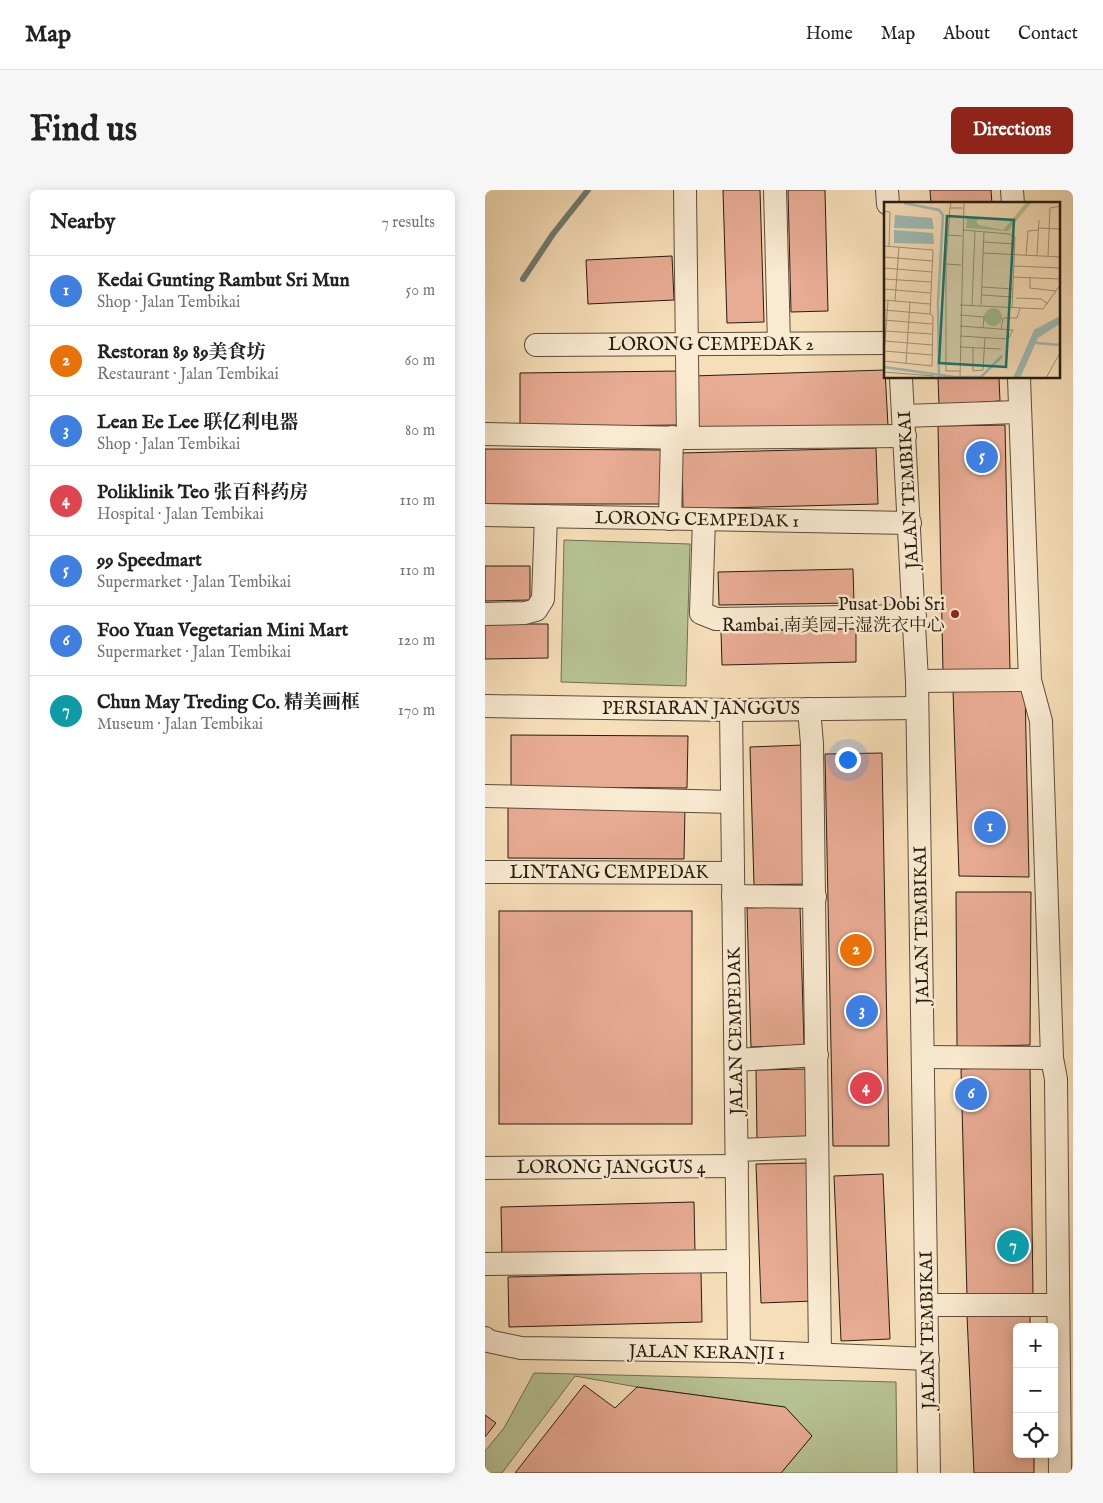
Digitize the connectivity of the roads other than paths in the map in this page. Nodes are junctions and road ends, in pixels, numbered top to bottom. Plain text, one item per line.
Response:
1 (685, 190) edge
2 (775, 190) edge
3 (884, 343) edge
4 (686, 344) junction
5 (779, 344) junction
6 (536, 345) dead end
7 (901, 379) edge
8 (1019, 379) edge
9 (1020, 412) junction
10 (904, 426) junction
11 (485, 434) edge
12 (680, 437) junction
13 (485, 515) edge
14 (546, 516) junction
15 (670, 519) junction
16 (704, 519) junction
17 (910, 523) junction
18 (485, 614) edge
19 (915, 616) junction
20 (1029, 680) junction
21 (917, 681) junction
22 (485, 706) edge
23 (917, 708) junction
24 (809, 709) junction
25 (731, 710) junction
26 (485, 796) edge
27 (732, 802) junction
28 (485, 872) edge
29 (733, 873) junction
30 (733, 896) junction
31 (815, 897) junction
32 (817, 1055) junction
33 (923, 1057) junction
34 (1052, 1058) junction
35 (735, 1060) junction
36 (817, 1147) junction
37 (737, 1158) junction
38 (485, 1168) edge
39 (738, 1261) junction
40 (485, 1264) edge
41 (927, 1305) junction
42 (1058, 1305) junction
43 (486, 1340) edge
44 (739, 1351) junction
45 (820, 1354) junction
46 (928, 1359) junction
47 (929, 1473) edge
48 (1060, 1473) edge

1 - 4 street
2 - 5 street
3 - 5 street, LORONG CEMPEDAK 2
4 - 5 street, LORONG CEMPEDAK 2
4 - 6 street, LORONG CEMPEDAK 2
4 - 12 street
7 - 10 street, JALAN TEMBIKAI
8 - 9 street
9 - 10 street
9 - 20 street
10 - 12 street
10 - 17 street, JALAN TEMBIKAI
11 - 12 street
12 - 15 street
13 - 14 street, LORONG CEMPEDAK 1
14 - 15 street, LORONG CEMPEDAK 1
14 - 18 street
15 - 16 street, LORONG CEMPEDAK 1
16 - 17 street, LORONG CEMPEDAK 1
16 - 19 street
17 - 19 street, JALAN TEMBIKAI
19 - 21 street, JALAN TEMBIKAI
20 - 21 street
20 - 34 street
21 - 23 street, JALAN TEMBIKAI
22 - 25 street, PERSIARAN JANGGUS
23 - 24 street, PERSIARAN JANGGUS
23 - 33 street, JALAN TEMBIKAI
24 - 25 street, PERSIARAN JANGGUS
24 - 31 street
25 - 27 street, JALAN CEMPEDAK
26 - 27 street
27 - 29 street, JALAN CEMPEDAK
28 - 29 street, LINTANG CEMPEDAK
29 - 30 street, JALAN CEMPEDAK
30 - 31 street
30 - 35 street, JALAN CEMPEDAK
31 - 32 street
32 - 35 street
32 - 36 street
33 - 34 street
33 - 41 street, JALAN TEMBIKAI
34 - 42 street
35 - 37 street, JALAN CEMPEDAK
36 - 37 street, LORONG JANGGUS 4
36 - 45 street
37 - 38 street, LORONG JANGGUS 4
37 - 39 street, JALAN CEMPEDAK
39 - 40 street
39 - 44 street, JALAN CEMPEDAK
41 - 42 street
41 - 46 street, JALAN TEMBIKAI
42 - 48 street
43 - 44 street, JALAN KERANJI 1
44 - 45 street, JALAN KERANJI 1
45 - 46 street, JALAN KERANJI 1
46 - 47 street, JALAN TEMBIKAI

